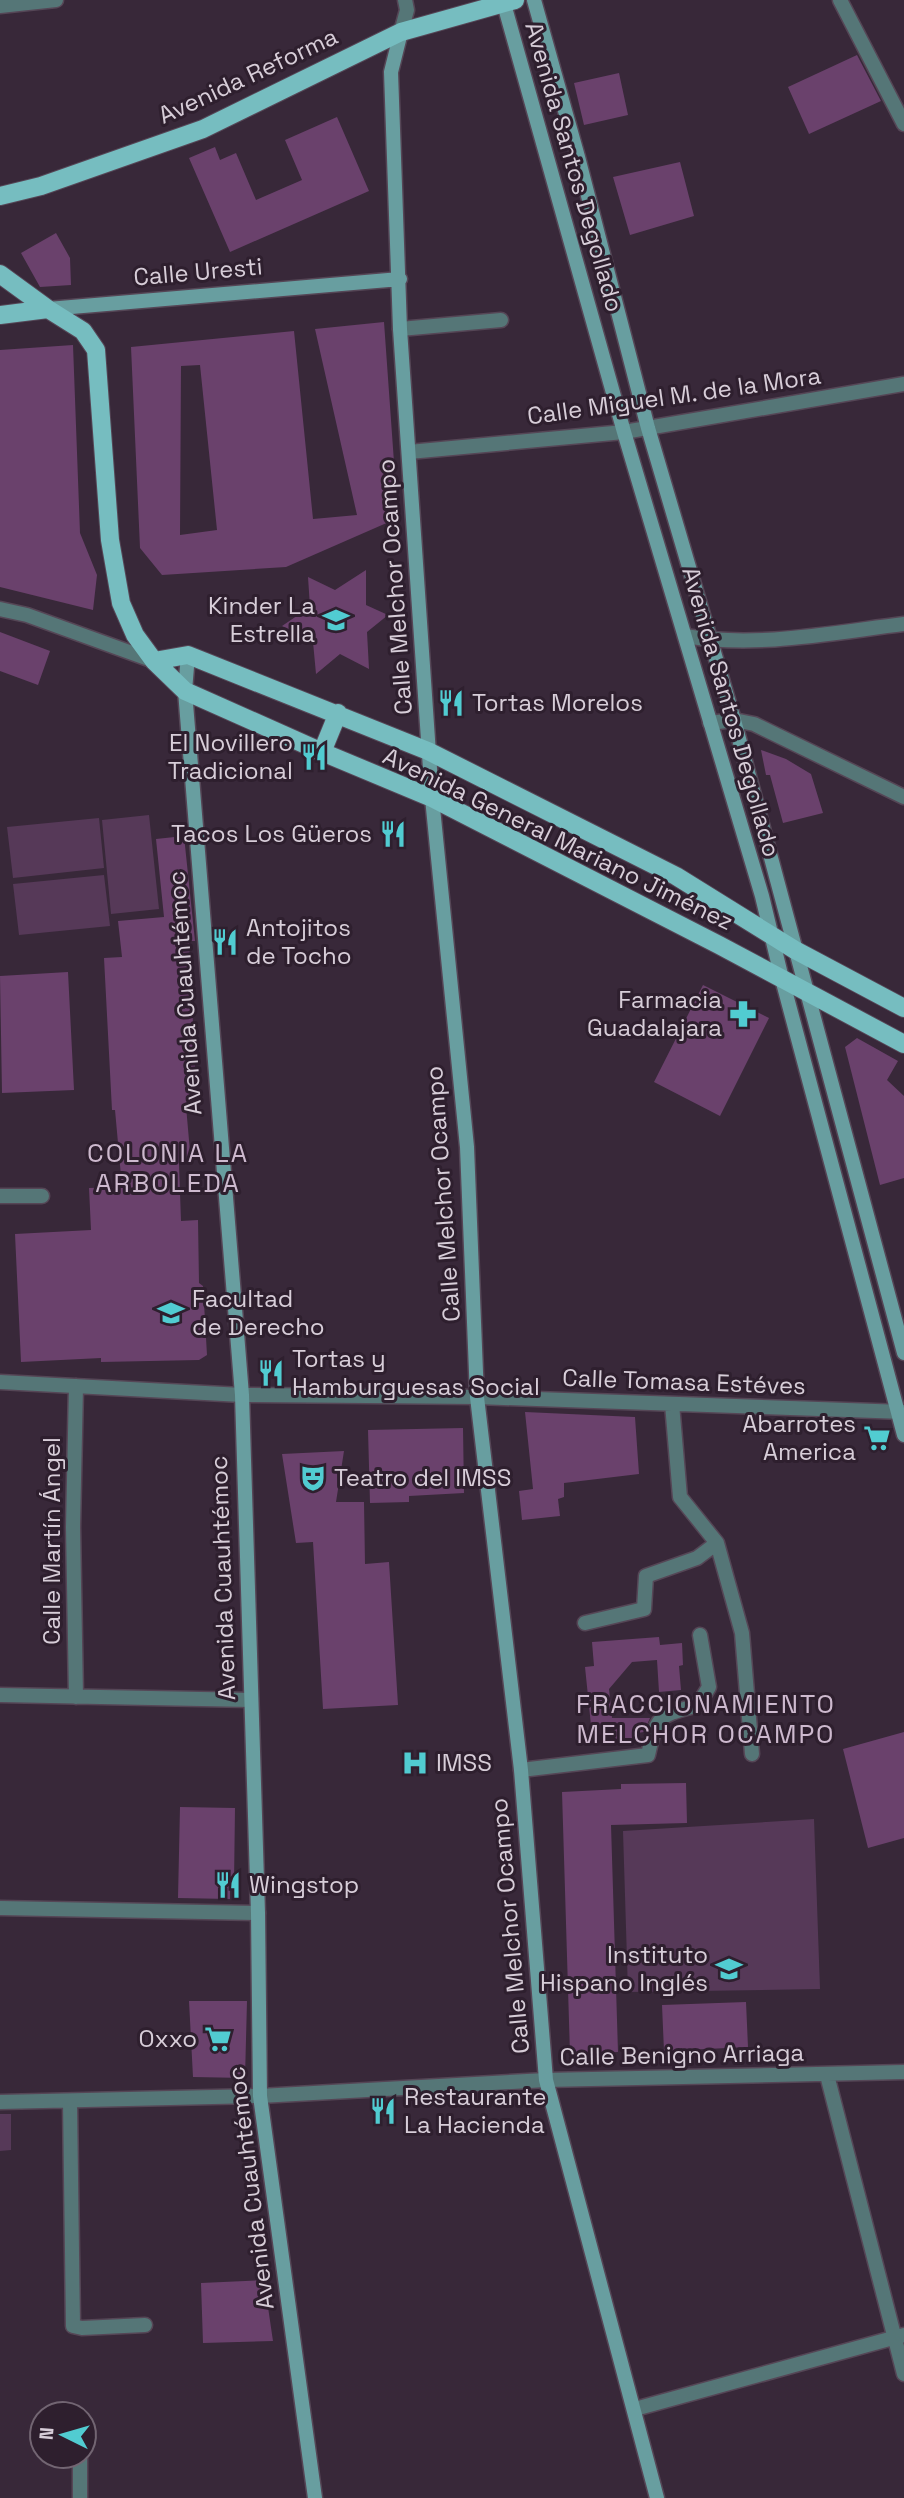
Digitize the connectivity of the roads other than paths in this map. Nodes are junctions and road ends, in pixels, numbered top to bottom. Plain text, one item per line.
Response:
1 (56, 0) edge
2 (405, 0) edge
3 (534, 0) edge
4 (840, 0) edge
5 (510, 2) edge
6 (0, 6) edge
7 (401, 32) junction
8 (904, 124) edge
9 (0, 196) edge
10 (0, 274) edge
11 (400, 279) junction
12 (48, 309) junction
13 (0, 315) edge
14 (501, 320) dead end
15 (400, 329) junction
16 (904, 384) edge
17 (648, 428) junction
18 (624, 432) junction
19 (409, 452) junction
20 (0, 609) edge
21 (904, 624) edge
22 (685, 636) junction
23 (708, 640) junction
24 (188, 655) junction
25 (154, 661) junction
26 (185, 691) junction
27 (338, 713) junction
28 (734, 720) junction
29 (710, 723) junction
30 (428, 751) junction
31 (322, 752) junction
32 (904, 797) edge
33 (432, 799) junction
34 (771, 936) junction
35 (795, 950) junction
36 (782, 979) junction
37 (808, 994) junction
38 (904, 1008) edge
39 (904, 1044) edge
40 (0, 1196) edge
41 (42, 1196) dead end
42 (904, 1353) edge
43 (0, 1382) edge
44 (76, 1386) junction
45 (242, 1395) junction
46 (477, 1397) junction
47 (672, 1404) junction
48 (901, 1412) edge
49 (904, 1435) edge
50 (718, 1543) junction
51 (585, 1623) dead end
52 (701, 1635) dead end
53 (0, 1695) edge
54 (76, 1696) junction
55 (251, 1700) junction
56 (752, 1754) dead end
57 (521, 1770) junction
58 (0, 1908) edge
59 (258, 1913) junction
60 (904, 2072) edge
61 (827, 2075) junction
62 (545, 2080) junction
63 (260, 2096) junction
64 (0, 2102) edge
65 (70, 2102) junction
66 (145, 2325) dead end
67 (899, 2337) edge
68 (904, 2374) edge
69 (635, 2409) junction
70 (80, 2470) edge
71 (80, 2498) edge
72 (315, 2498) edge
73 (657, 2498) edge

1 - 6 street
2 - 7 street, Calle Melchor Ocampo
3 - 17 street, Avenida Santos Degollado
4 - 8 street
5 - 7 main road, Avenida Reforma
5 - 18 street, Avenida Santos Degollado
7 - 9 main road, Avenida Reforma
7 - 11 street, Calle Melchor Ocampo
10 - 12 main road
11 - 12 street, Calle Uresti
11 - 15 street, Calle Melchor Ocampo
12 - 13 main road, Calle Uresti
12 - 25 main road
14 - 15 street
15 - 19 street, Calle Melchor Ocampo
16 - 17 street, Calle Miguel M. de la Mora
17 - 18 street, Calle Miguel M. de la Mora
17 - 23 street, Avenida Santos Degollado
18 - 19 street, Calle Miguel M. de la Mora
18 - 22 street, Avenida Santos Degollado
19 - 30 street, Calle Melchor Ocampo
20 - 25 street, Avenida General Mariano Jiménez
21 - 23 street
22 - 23 street
22 - 29 street, Avenida Santos Degollado
23 - 28 street, Avenida Santos Degollado
24 - 25 main road, Avenida General Mariano Jiménez
24 - 26 street, Avenida Cuauhtémoc
24 - 27 main road, Avenida General Mariano Jiménez
25 - 26 main road, Avenida General Mariano Jiménez
26 - 31 main road, Avenida General Mariano Jiménez
26 - 45 street, Avenida Cuauhtémoc
27 - 30 main road, Avenida General Mariano Jiménez
27 - 31 main road
28 - 29 street
28 - 32 street
28 - 35 street, Avenida Santos Degollado
29 - 34 street, Avenida Santos Degollado
30 - 33 street, Calle Melchor Ocampo
30 - 34 main road, Avenida General Mariano Jiménez
31 - 33 main road, Avenida General Mariano Jiménez
33 - 36 main road, Avenida General Mariano Jiménez
33 - 46 street, Calle Melchor Ocampo
34 - 35 main road, Avenida General Mariano Jiménez
34 - 36 street, Avenida Santos Degollado
35 - 37 street, Avenida Santos Degollado
35 - 38 main road, Avenida General Mariano Jiménez
36 - 37 main road, Avenida General Mariano Jiménez
36 - 48 street, Avenida Santos Degollado
37 - 39 main road, Avenida General Mariano Jiménez
37 - 42 street, Avenida Santos Degollado
40 - 41 street
43 - 44 street, Calle Tomasa Estéves
44 - 45 street, Calle Tomasa Estéves
44 - 54 street, Calle Martín Ángel
45 - 46 street, Calle Tomasa Estéves
45 - 55 street, Avenida Cuauhtémoc
46 - 47 street, Calle Tomasa Estéves
46 - 57 street, Calle Melchor Ocampo
47 - 48 street, Calle Tomasa Estéves
47 - 50 street
48 - 49 street, Avenida Santos Degollado
50 - 51 street
50 - 56 street
52 - 57 street
53 - 54 street
54 - 55 street
55 - 59 street, Avenida Cuauhtémoc
57 - 62 street, Calle Melchor Ocampo
58 - 59 street
59 - 63 street, Avenida Cuauhtémoc
60 - 61 street, Calle Benigno Arriaga
61 - 62 street, Calle Benigno Arriaga
61 - 67 street
62 - 63 street, Calle Benigno Arriaga
62 - 69 street, Calle Melchor Ocampo
63 - 65 street, Calle Benigno Arriaga
63 - 72 street, Avenida Cuauhtémoc
64 - 65 street, Calle Benigno Arriaga
65 - 66 street
67 - 68 street
67 - 69 street
69 - 73 street, Calle Melchor Ocampo
70 - 71 street

